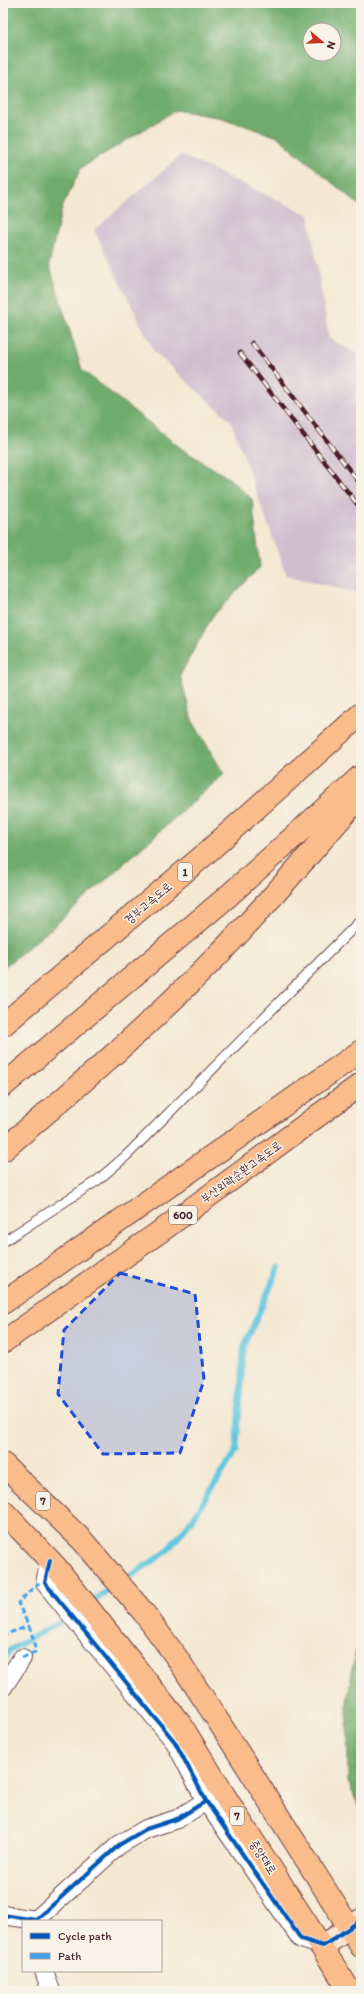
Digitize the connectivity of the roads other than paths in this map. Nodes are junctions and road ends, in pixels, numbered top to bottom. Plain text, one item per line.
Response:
1 (361, 714) edge
2 (361, 776) edge
3 (361, 795) edge
4 (361, 920) edge
5 (3, 1025) edge
6 (361, 1051) edge
7 (361, 1084) edge
8 (3, 1086) edge
9 (3, 1150) edge
10 (3, 1242) edge
11 (3, 1303) edge
12 (3, 1342) edge
13 (3, 1464) edge
14 (3, 1511) edge
15 (53, 1563) junction
16 (22, 1658) dead end
17 (3, 1688) edge
18 (206, 1802) junction
19 (3, 1915) edge
20 (30, 1920) edge
21 (37, 1920) edge
22 (355, 1923) edge
23 (323, 1946) junction
24 (361, 1946) edge
25 (44, 1972) edge
26 (51, 1991) edge
27 (350, 1991) edge

1 - 5 main road, 경부고속도로 / 1
2 - 8 main road
3 - 9 main road
4 - 10 lane
6 - 11 main road, 600
7 - 12 main road, 부산외곽순환고속도로 / 600
13 - 22 main road, 7
14 - 15 main road, 7
15 - 18 street
15 - 23 main road, 중앙대로 / 7
16 - 17 street
18 - 21 street
18 - 23 street
19 - 20 street
22 - 23 street
22 - 24 main road, 7
23 - 27 main road, 중앙대로 / 7
25 - 26 street

